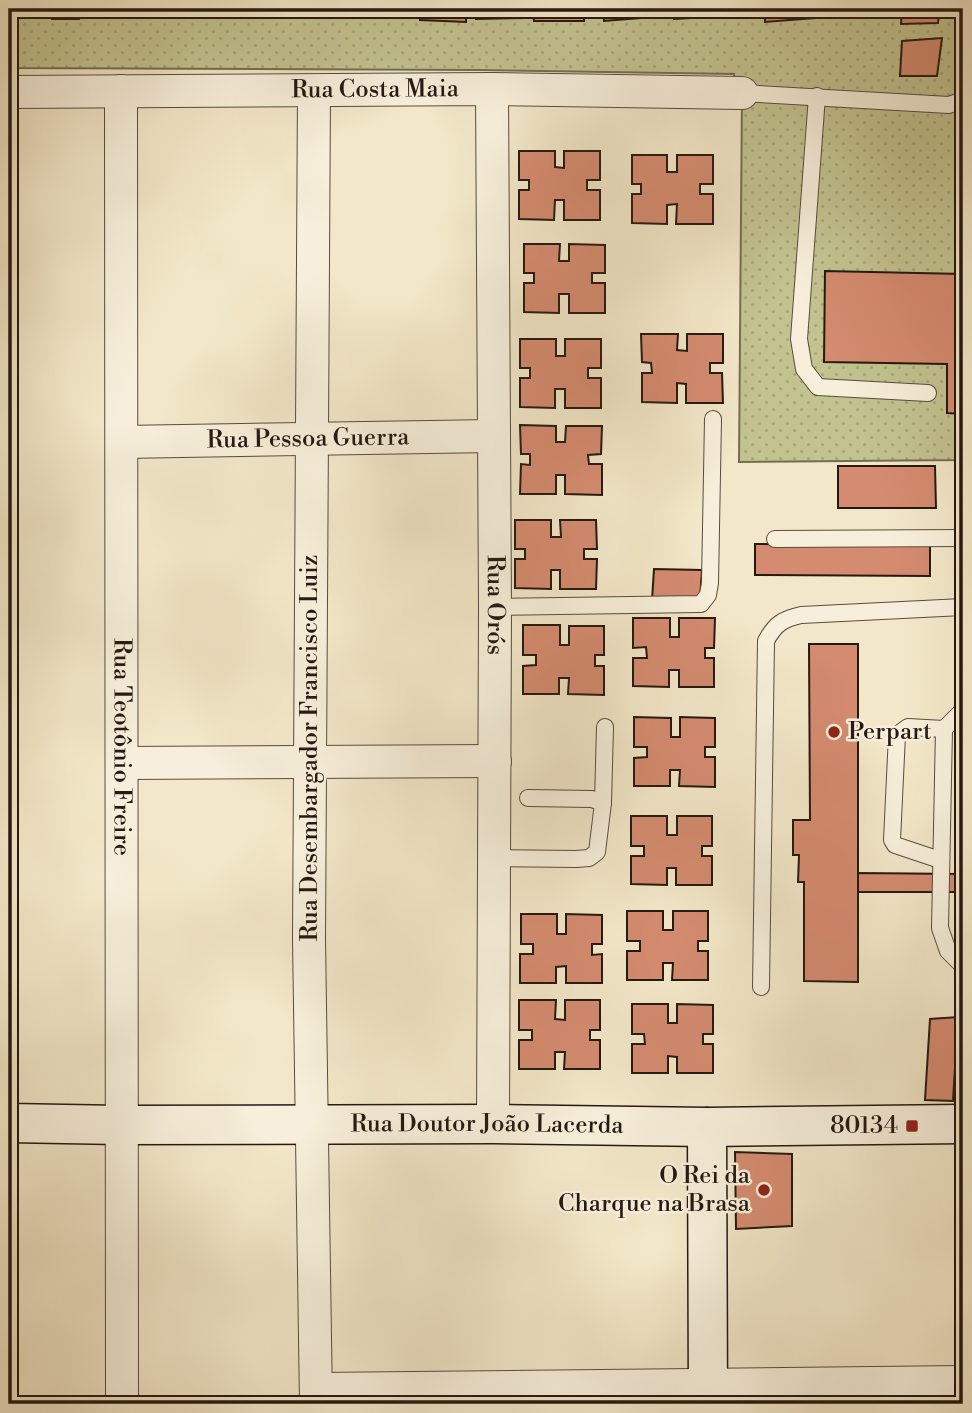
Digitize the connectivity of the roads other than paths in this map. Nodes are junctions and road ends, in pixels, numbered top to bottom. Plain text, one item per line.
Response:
1 (492, 89) junction
2 (121, 91) junction
3 (314, 91) junction
4 (9, 92) edge
5 (743, 93) joint
6 (817, 96) junction
7 (963, 100) edge
8 (928, 393) dead end
9 (713, 419) dead end
10 (493, 436) junction
11 (312, 438) junction
12 (122, 442) junction
13 (963, 538) edge
14 (775, 539) dead end
15 (495, 607) junction
16 (963, 607) edge
17 (963, 710) edge
18 (605, 727) dead end
19 (944, 729) junction
20 (495, 761) junction
21 (311, 762) junction
22 (123, 764) junction
23 (528, 798) dead end
24 (603, 803) junction
25 (494, 858) junction
26 (940, 860) junction
27 (963, 966) edge
28 (761, 987) dead end
29 (9, 1123) edge
30 (311, 1124) junction
31 (493, 1124) junction
32 (963, 1124) edge
33 (120, 1125) junction
34 (707, 1127) junction
35 (963, 1382) edge
36 (708, 1395) edge
37 (316, 1397) edge
38 (122, 1404) edge

1 - 3 street, Rua Costa Maia
1 - 5 street, Rua Costa Maia
1 - 10 street, Rua Orós
2 - 3 street, Rua Costa Maia
2 - 4 street, Rua Costa Maia
2 - 12 street, Rua Teotônio Freire
3 - 11 street, Rua Desembargador Francisco Luiz
5 - 6 lane
6 - 7 lane
6 - 8 lane
9 - 15 lane
10 - 11 street, Rua Pessoa Guerra
10 - 15 street, Rua Orós
11 - 12 street, Rua Pessoa Guerra
11 - 21 street, Rua Desembargador Francisco Luiz
12 - 22 street, Rua Teotônio Freire
13 - 14 lane
15 - 20 street, Rua Orós
16 - 28 lane
17 - 19 lane
18 - 24 lane
19 - 26 lane
19 - 26 lane
20 - 21 street
20 - 25 street, Rua Orós
21 - 22 street
21 - 30 street, Rua Desembargador Francisco Luiz
22 - 33 street, Rua Teotônio Freire
23 - 24 lane
24 - 25 lane
25 - 31 street, Rua Orós
26 - 27 lane
29 - 33 main road, Rua Doutor João Lacerda
30 - 31 main road, Rua Doutor João Lacerda
30 - 33 main road, Rua Doutor João Lacerda
30 - 37 street, Rua Desembargador Francisco Luiz
31 - 34 main road, Rua Doutor João Lacerda
32 - 34 main road, Rua Doutor João Lacerda
33 - 38 street, Rua Teotônio Freire
34 - 36 main road
35 - 36 street
36 - 37 street

